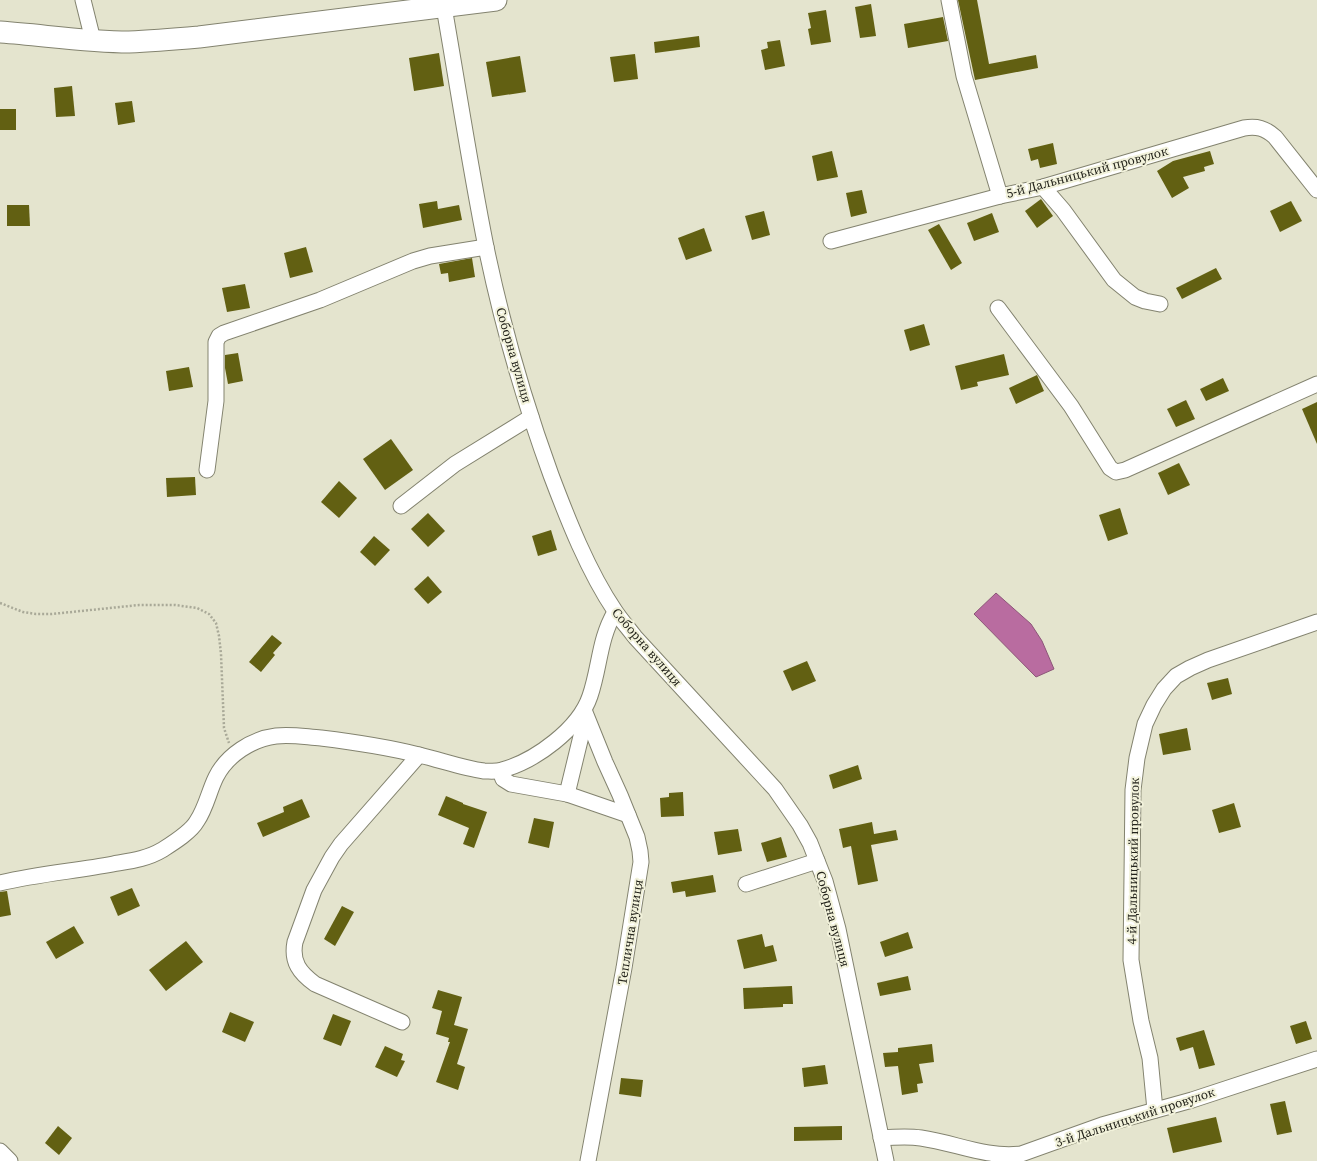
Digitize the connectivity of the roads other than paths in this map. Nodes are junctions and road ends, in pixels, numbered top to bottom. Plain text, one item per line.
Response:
1 (83, 0) edge
2 (496, 0) edge
3 (949, 0) edge
4 (442, 3) edge
5 (0, 32) edge
6 (93, 40) junction
7 (1043, 187) junction
8 (1317, 190) edge
9 (1000, 196) junction
10 (831, 241) dead end
11 (486, 247) junction
12 (1160, 304) dead end
13 (998, 308) dead end
14 (1317, 384) edge
15 (531, 417) junction
16 (207, 470) dead end
17 (401, 506) dead end
18 (615, 612) junction
19 (1317, 622) edge
20 (584, 710) junction
21 (419, 755) junction
22 (500, 771) junction
23 (568, 794) junction
24 (628, 815) junction
25 (817, 861) junction
26 (0, 883) edge
27 (746, 884) dead end
28 (402, 1022) dead end
29 (1317, 1060) edge
30 (1155, 1110) junction
31 (881, 1138) junction
32 (0, 1151) edge
33 (10, 1161) edge
34 (588, 1161) edge
35 (886, 1161) edge

1 - 6 street
2 - 4 highway
3 - 9 street
4 - 6 highway
4 - 11 street, Соборна вулиця
5 - 6 highway
7 - 8 street, 5-й Дальницький провулок
7 - 9 street, 5-й Дальницький провулок
7 - 12 street
9 - 10 street, 5-й Дальницький провулок
11 - 15 street, Соборна вулиця
11 - 16 street
13 - 14 street
15 - 17 street
15 - 18 street, Соборна вулиця
18 - 20 street
18 - 25 street, Соборна вулиця
19 - 30 street, 4-й Дальницький провулок
20 - 22 street
20 - 23 street
20 - 24 street, Теплична вулиця
21 - 22 street
21 - 26 street
21 - 28 street
22 - 23 street
23 - 24 street
24 - 34 street, Теплична вулиця
25 - 27 street
25 - 31 street, Соборна вулиця
29 - 30 street, 3-й Дальницький провулок
30 - 31 street, 3-й Дальницький провулок
31 - 35 street, Соборна вулиця
32 - 33 street

